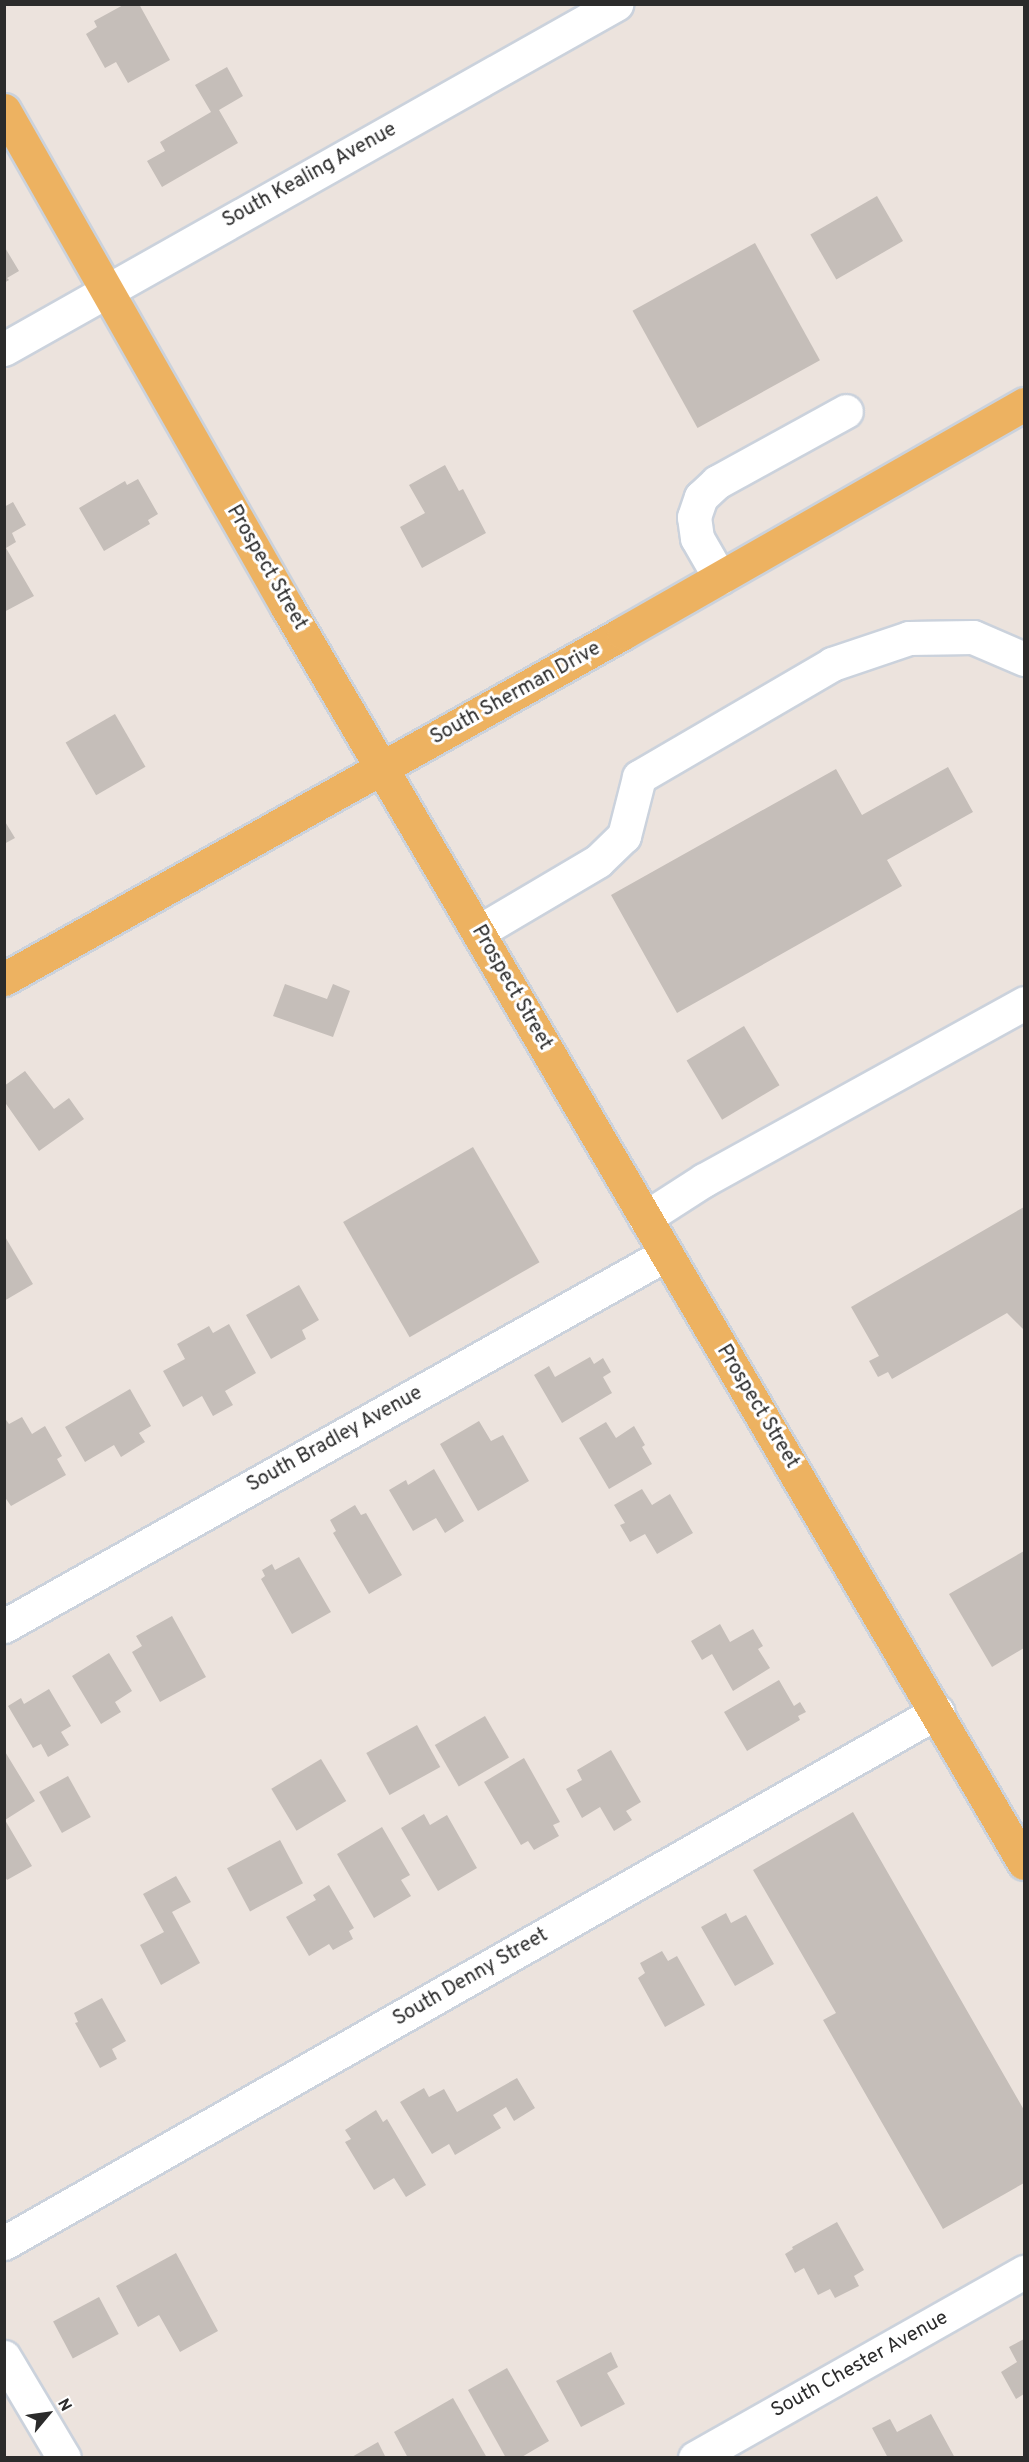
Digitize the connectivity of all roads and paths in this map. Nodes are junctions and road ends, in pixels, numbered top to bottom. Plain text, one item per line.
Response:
1 (616, 4) edge
2 (4, 110) edge
3 (108, 290) junction
4 (4, 349) edge
5 (1024, 404) edge
6 (846, 411) dead end
7 (720, 578) junction
8 (1024, 659) edge
9 (383, 768) junction
10 (478, 932) junction
11 (4, 979) edge
12 (1024, 1004) edge
13 (645, 1218) junction
14 (666, 1254) junction
15 (4, 1626) edge
16 (937, 1712) junction
17 (1024, 1863) edge
18 (4, 2243) edge
19 (1024, 2272) edge
20 (4, 2357) edge
21 (63, 2457) edge
22 (695, 2457) edge

1 - 3 street, South Kealing Avenue
2 - 3 main road, Prospect Street
3 - 4 street, South Kealing Avenue
3 - 9 main road, Prospect Street
5 - 7 main road, South Sherman Drive
6 - 7 street
7 - 9 main road, South Sherman Drive
8 - 10 street
9 - 10 main road, Prospect Street
9 - 11 main road, South Sherman Drive
10 - 13 main road, Prospect Street
12 - 13 street
13 - 14 main road, Prospect Street
14 - 15 street, South Bradley Avenue
14 - 16 main road, Prospect Street
16 - 17 main road, Prospect Street
16 - 18 street, South Denny Street
19 - 22 street, South Chester Avenue
20 - 21 street

